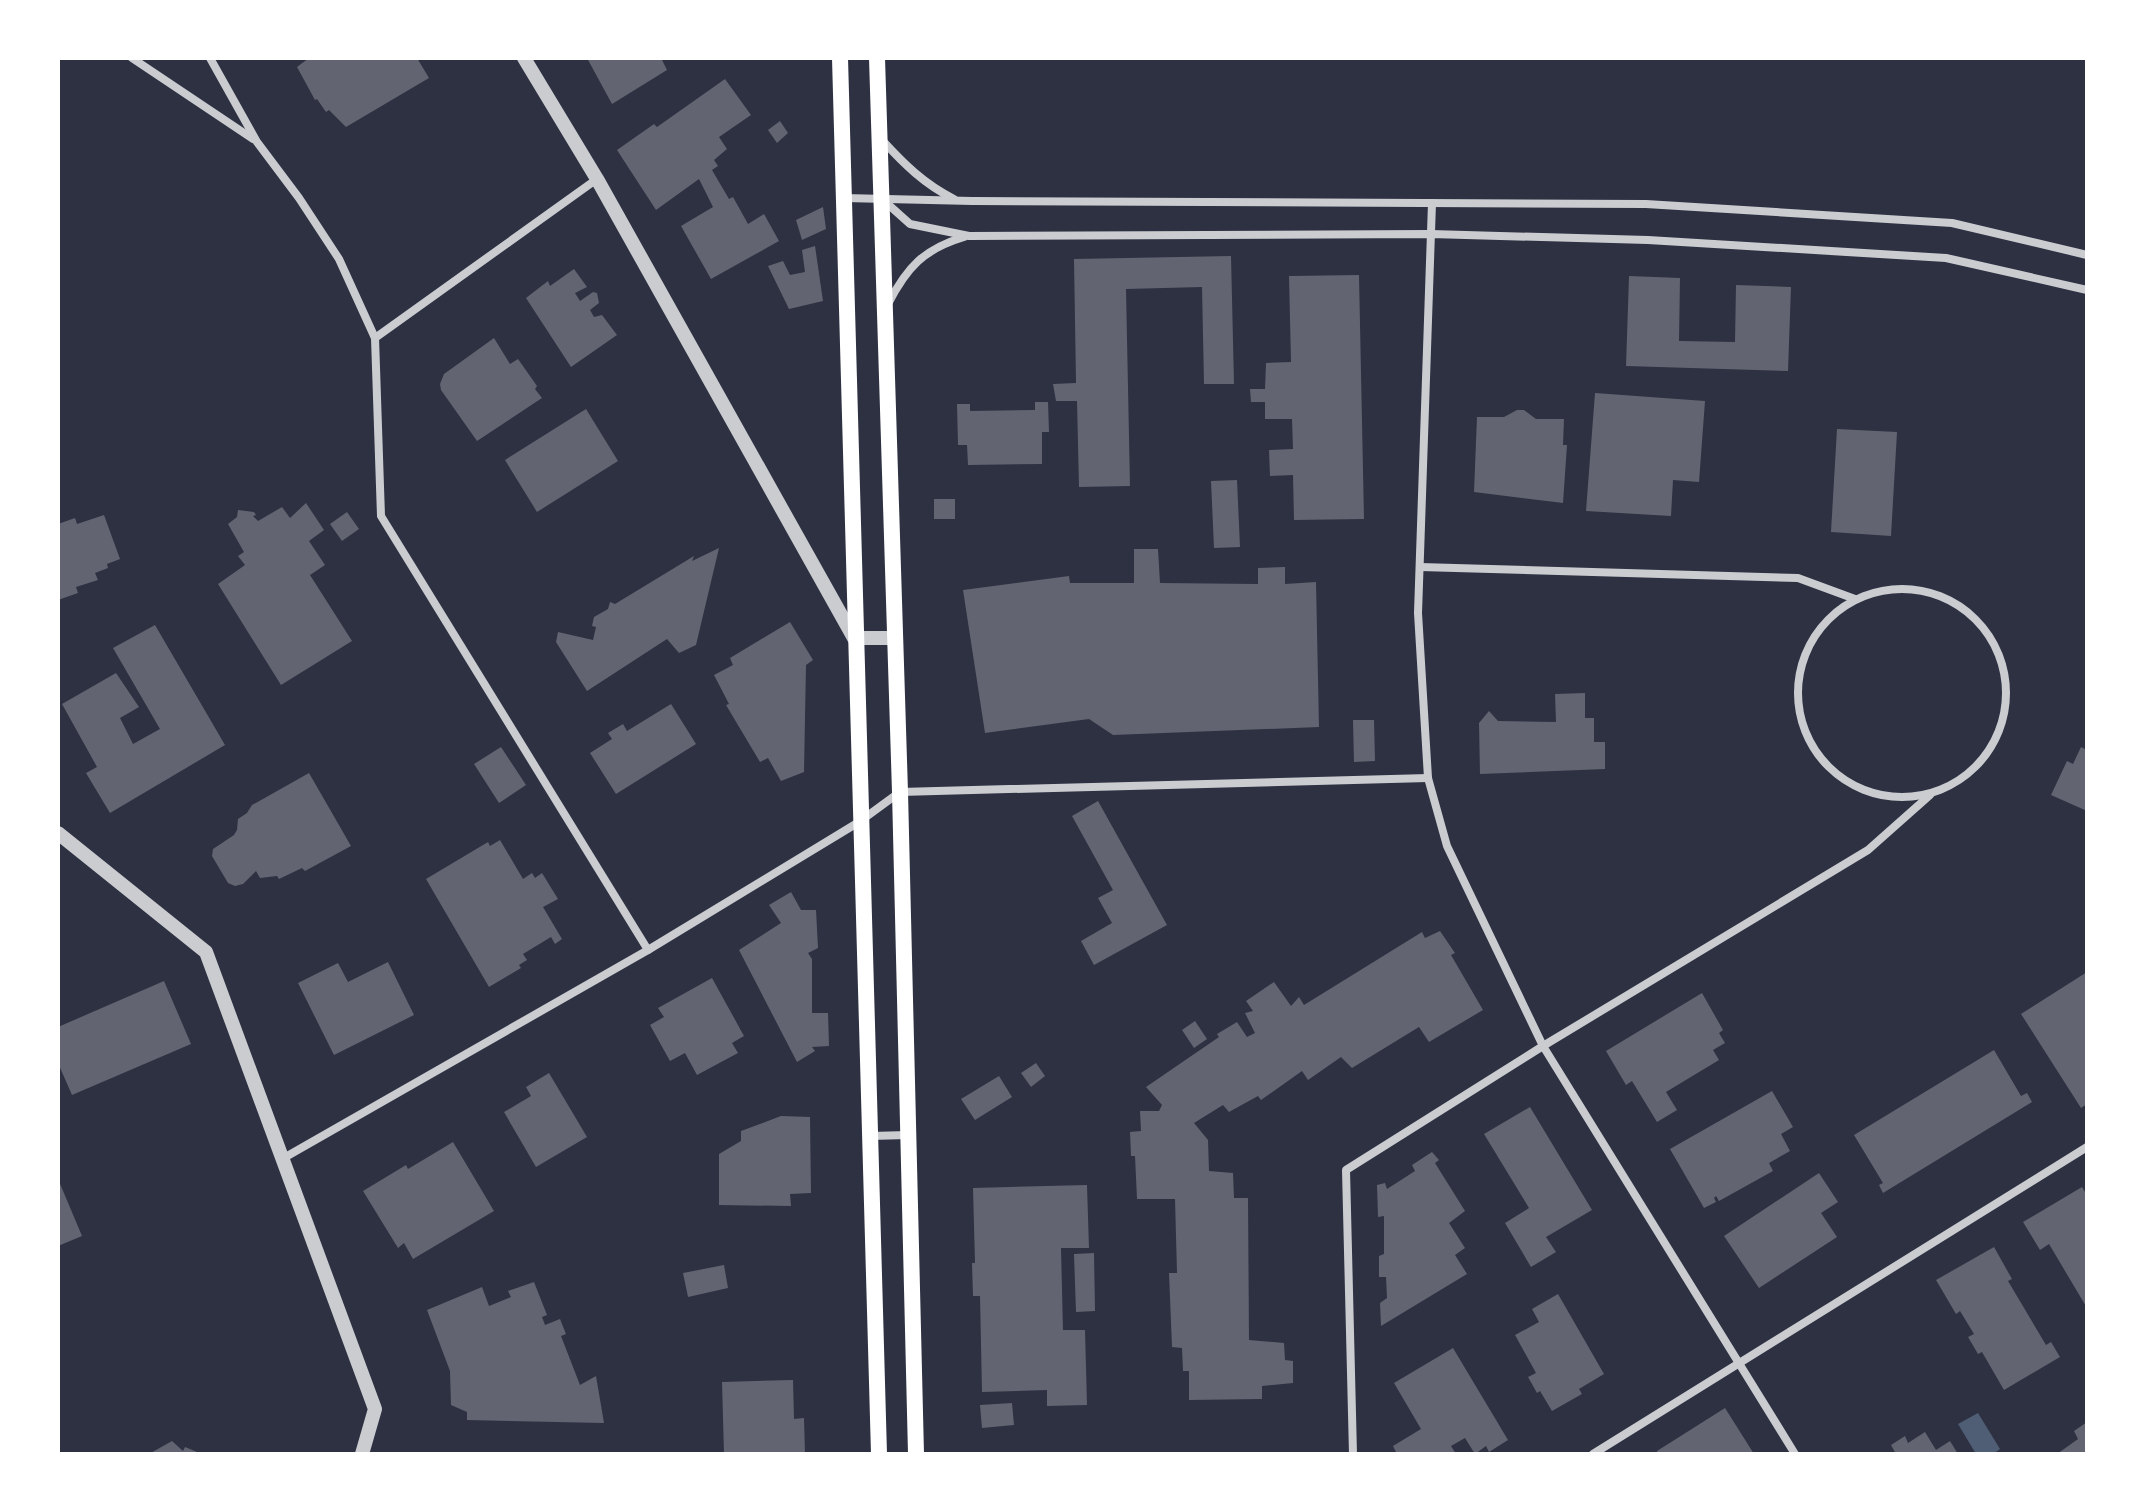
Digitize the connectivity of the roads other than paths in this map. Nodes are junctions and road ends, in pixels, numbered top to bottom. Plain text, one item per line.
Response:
1 (132, 58) edge
2 (210, 58) edge
3 (524, 58) edge
4 (840, 58) edge
5 (877, 58) edge
6 (879, 136) junction
7 (257, 142) junction
8 (597, 179) junction
9 (844, 198) junction
10 (881, 198) junction
11 (958, 201) junction
12 (1432, 203) junction
13 (1431, 234) junction
14 (969, 236) junction
15 (2087, 255) edge
16 (2087, 290) edge
17 (884, 312) junction
18 (375, 338) junction
19 (1420, 567) junction
20 (1855, 599) junction
21 (854, 638) junction
22 (894, 638) junction
23 (1428, 778) junction
24 (900, 792) junction
25 (1930, 795) junction
26 (859, 822) junction
27 (58, 833) edge
28 (648, 950) junction
29 (1543, 1046) junction
30 (908, 1135) junction
31 (869, 1136) junction
32 (2087, 1147) edge
33 (282, 1159) junction
34 (1739, 1365) junction
35 (362, 1454) edge
36 (879, 1454) edge
37 (916, 1454) edge
38 (1353, 1454) edge
39 (1593, 1454) edge
40 (1795, 1454) edge

1 - 7 street
2 - 7 street
3 - 8 street
4 - 9 main road
5 - 6 main road
6 - 10 main road
6 - 11 street
7 - 18 street
8 - 18 street
8 - 21 street
9 - 10 street
9 - 21 main road
10 - 11 street
10 - 14 street
10 - 17 main road
11 - 12 street
12 - 13 street
12 - 15 street
13 - 14 street
13 - 16 street
13 - 19 street
14 - 17 street
17 - 22 main road
18 - 28 street
19 - 20 street
19 - 23 street
20 - 25 street
20 - 25 street
21 - 22 street
21 - 26 main road
22 - 24 main road
23 - 24 street
23 - 29 street
24 - 26 street
24 - 30 main road
25 - 29 street
26 - 28 street
26 - 31 main road
27 - 33 street
28 - 33 street
29 - 34 street
29 - 38 street
30 - 31 street
30 - 37 main road
31 - 36 main road
32 - 34 street
33 - 35 street
34 - 39 street
34 - 40 street

